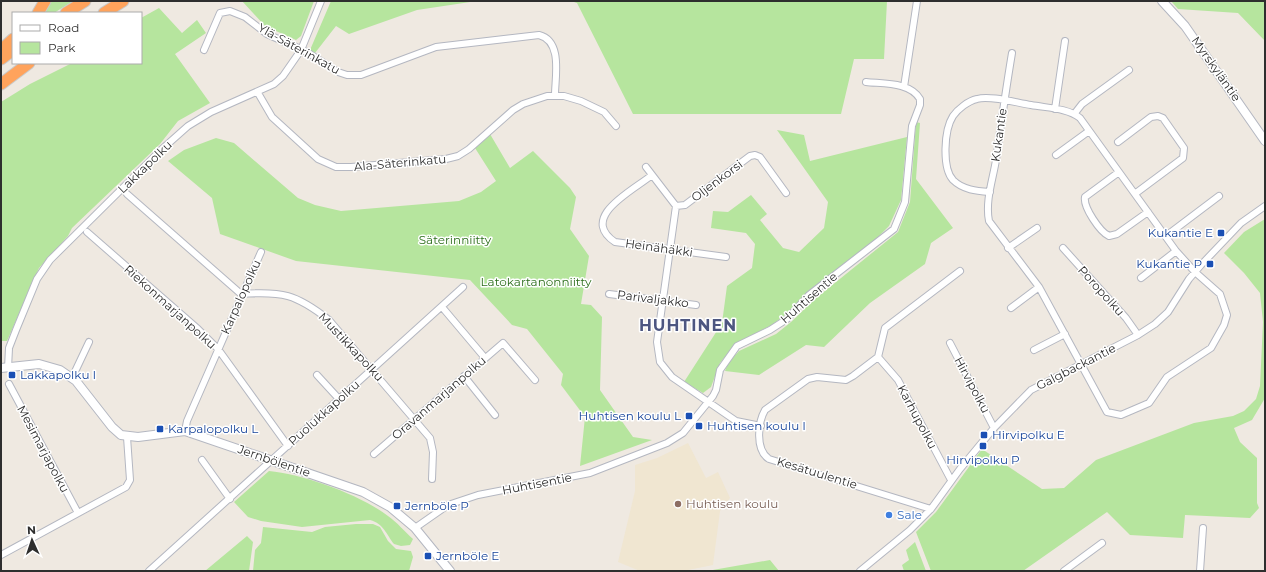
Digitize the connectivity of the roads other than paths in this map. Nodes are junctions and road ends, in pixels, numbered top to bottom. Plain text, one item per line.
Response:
1 (45, 1) edge
2 (85, 1) edge
3 (123, 1) edge
4 (321, 1) edge
5 (917, 1) edge
6 (1162, 1) edge
7 (39, 12) edge
8 (68, 12) edge
9 (106, 12) edge
10 (12, 40) edge
11 (1065, 41) dead end
12 (1, 50) edge
13 (204, 50) dead end
14 (301, 50) junction
15 (12, 51) edge
16 (1012, 54) dead end
17 (1, 58) edge
18 (28, 64) edge
19 (1129, 70) dead end
20 (866, 82) dead end
21 (1, 84) edge
22 (904, 87) junction
23 (258, 93) junction
24 (555, 96) junction
25 (1004, 101) junction
26 (1055, 109) junction
27 (1075, 113) junction
28 (616, 126) dead end
29 (1090, 131) junction
30 (1265, 141) edge
31 (1118, 142) dead end
32 (1056, 155) dead end
33 (646, 167) dead end
34 (1119, 172) junction
35 (652, 176) junction
36 (990, 192) junction
37 (786, 193) dead end
38 (1136, 193) junction
39 (127, 194) dead end
40 (1219, 196) dead end
41 (676, 206) junction
42 (1265, 206) edge
43 (1148, 212) junction
44 (1037, 228) dead end
45 (87, 232) dead end
46 (1166, 236) junction
47 (1008, 248) junction
48 (1063, 248) dead end
49 (670, 250) junction
50 (1176, 251) junction
51 (261, 252) dead end
52 (726, 257) dead end
53 (960, 271) dead end
54 (1195, 272) junction
55 (1140, 278) dead end
56 (463, 287) dead end
57 (1039, 287) junction
58 (241, 294) junction
59 (609, 294) dead end
60 (663, 300) junction
61 (696, 305) dead end
62 (442, 307) junction
63 (1010, 308) dead end
64 (1065, 334) junction
65 (1138, 335) junction
66 (89, 342) dead end
67 (950, 343) dead end
68 (218, 349) junction
69 (1034, 350) dead end
70 (878, 357) junction
71 (485, 358) junction
72 (1082, 365) junction
73 (4, 368) edge
74 (372, 370) junction
75 (317, 375) dead end
76 (464, 376) junction
77 (72, 378) junction
78 (535, 380) dead end
79 (9, 384) dead end
80 (339, 399) junction
81 (709, 402) junction
82 (495, 415) dead end
83 (414, 419) junction
84 (761, 426) junction
85 (994, 428) junction
86 (185, 431) junction
87 (127, 437) junction
88 (288, 446) junction
89 (374, 454) dead end
90 (202, 460) dead end
91 (272, 460) junction
92 (432, 478) dead end
93 (951, 480) junction
94 (230, 499) junction
95 (930, 509) junction
96 (78, 513) junction
97 (415, 528) junction
98 (1203, 528) dead end
99 (1102, 543) dead end
100 (1, 555) edge
101 (149, 571) edge
102 (450, 571) edge
103 (860, 571) edge
104 (1064, 571) edge
105 (1200, 571) edge

1 - 7 highway
2 - 8 highway
3 - 9 highway
4 - 14 street, Lakkapolku
5 - 22 street
6 - 30 street, Myrskyläntie
10 - 12 highway
11 - 26 street
13 - 14 street, Ylä-Säterinkatu
14 - 23 street, Lakkapolku
14 - 24 street, Ylä-Säterinkatu
15 - 17 highway
16 - 25 street
18 - 21 highway
19 - 27 street
20 - 22 street
22 - 81 street, Huhtisentie
23 - 24 street, Ala-Säterinkatu
23 - 73 street, Lakkapolku
24 - 28 street, Ala-Säterinkatu
25 - 26 street, Kukantie
25 - 36 street, Kukantie
25 - 36 street
26 - 27 street, Kukantie
27 - 29 street
29 - 32 street
29 - 34 street
31 - 38 street
33 - 35 street
34 - 38 street
34 - 43 street
35 - 41 street
35 - 49 street, Heinähäkki
36 - 47 street, Kukantie
37 - 41 street, Oljenkorsi
38 - 43 street
39 - 58 street
40 - 46 street
41 - 49 street
42 - 54 street, Galgbackantie
43 - 46 street
44 - 47 street
45 - 68 street, Riekonmarjanpolku
46 - 50 street
47 - 57 street, Kukantie
48 - 65 street, Poropolku
49 - 52 street, Heinähäkki
49 - 60 street
50 - 54 street
50 - 55 street
51 - 58 street, Karpalopolku
53 - 70 street
54 - 65 street, Galgbackantie
54 - 72 street, Kukantie
56 - 62 street, Puolukkapolku
57 - 63 street
57 - 64 street, Kukantie
58 - 68 street, Karpalopolku
58 - 74 street, Mustikkapolku
59 - 60 street, Parivaljakko
60 - 61 street, Parivaljakko
60 - 81 street
62 - 71 street
62 - 74 street, Puolukkapolku
64 - 69 street
64 - 72 street, Kukantie
65 - 72 street, Galgbackantie
66 - 77 street
67 - 85 street, Hirvipolku
68 - 86 street, Karpalopolku
68 - 88 street, Riekonmarjanpolku
70 - 84 street, Kesätuulentie
70 - 93 street, Karhupolku
71 - 76 street, Oravanmarjanpolku
71 - 78 street, Oravanmarjanpolku
72 - 85 street, Galgbackantie
73 - 77 street
74 - 80 street, Puolukkapolku
74 - 83 street, Mustikkapolku
75 - 80 street
76 - 82 street
76 - 83 street, Oravanmarjanpolku
77 - 87 street
79 - 96 street, Mesimarjapolku
80 - 88 street, Puolukkapolku
81 - 84 street
81 - 97 street, Huhtisentie
83 - 89 street, Oravanmarjanpolku
83 - 92 street, Mustikkapolku
84 - 95 street, Kesätuulentie
85 - 93 street, Galgbackantie
86 - 87 street, Jernbölentie
86 - 91 street, Jernbölentie
87 - 96 street
88 - 91 street, Puolukkapolku
90 - 94 street
91 - 94 street, Puolukkapolku
91 - 97 street, Jernbölentie
93 - 95 street, Galgbackantie
94 - 101 street, Puolukkapolku
95 - 103 street, Galgbackantie
96 - 100 street
97 - 102 street, Jernbölentie
98 - 105 street
99 - 104 street

